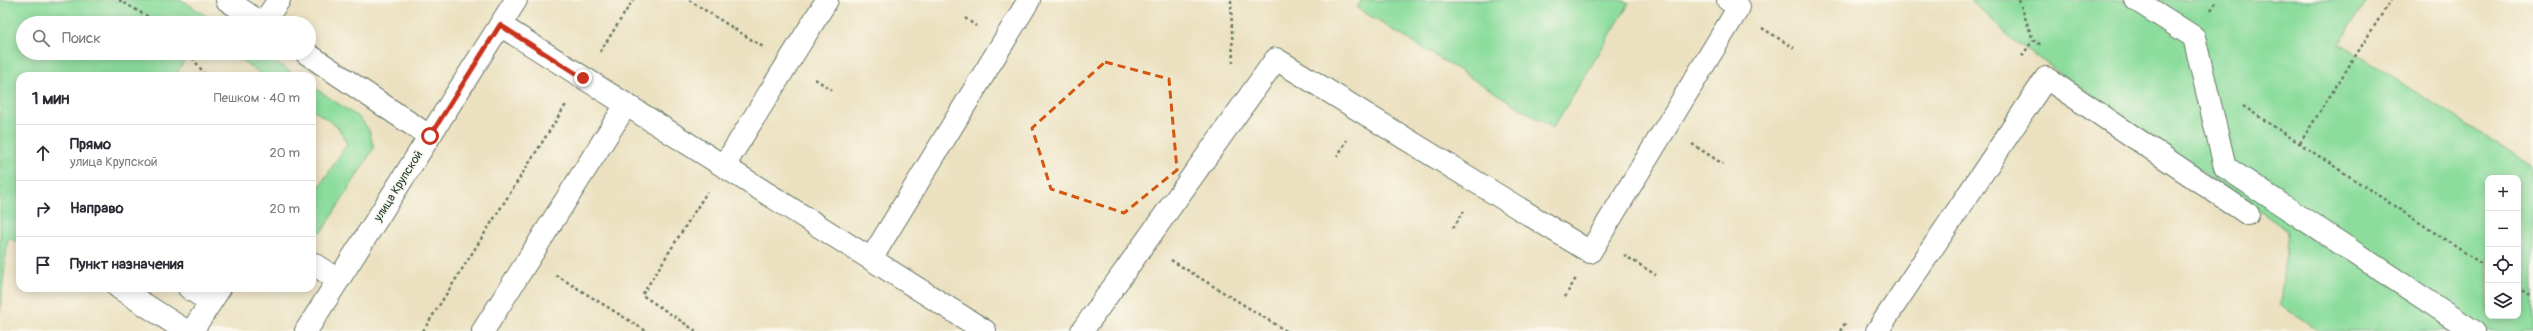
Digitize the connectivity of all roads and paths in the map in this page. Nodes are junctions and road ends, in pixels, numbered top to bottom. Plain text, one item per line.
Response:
1 (119, 0) edge
2 (227, 0) edge
3 (278, 0) edge
4 (516, 0) edge
5 (633, 0) edge
6 (689, 0) edge
7 (827, 0) edge
8 (1029, 0) edge
9 (1231, 0) edge
10 (1728, 0) edge
11 (2019, 0) edge
12 (2136, 0) edge
13 (2391, 0) edge
14 (147, 16) edge
15 (251, 16) edge
16 (267, 16) edge
17 (500, 25) junction
18 (1758, 26) dead end
19 (2033, 40) dead end
20 (1794, 48) dead end
21 (194, 60) edge
22 (316, 60) edge
23 (788, 63) junction
24 (203, 72) edge
25 (583, 78) junction
26 (815, 79) dead end
27 (2204, 79) junction
28 (832, 90) dead end
29 (626, 105) junction
30 (1235, 116) junction
31 (430, 136) junction
32 (1349, 138) dead end
33 (1687, 142) dead end
34 (2300, 143) junction
35 (1337, 157) dead end
36 (1724, 164) dead end
37 (724, 166) junction
38 (1465, 209) dead end
39 (2248, 214) dead end
40 (1454, 228) dead end
41 (1144, 244) junction
42 (530, 258) junction
43 (871, 259) junction
44 (1635, 262) dead end
45 (316, 266) edge
46 (2485, 266) edge
47 (1580, 271) dead end
48 (1656, 274) dead end
49 (338, 280) junction
50 (2521, 289) edge
51 (125, 292) edge
52 (204, 292) edge
53 (215, 295) edge
54 (1565, 297) dead end
55 (2533, 297) edge
56 (186, 331) edge
57 (192, 331) edge
58 (306, 331) edge
59 (423, 331) edge
60 (483, 331) edge
61 (646, 331) edge
62 (696, 331) edge
63 (986, 331) edge
64 (1082, 331) edge
65 (1286, 331) edge
66 (1877, 331) edge
67 (2473, 331) edge

1 - 14 path
2 - 15 street
3 - 16 street
4 - 17 street, улица Крупской
5 - 25 path
6 - 23 path
7 - 23 street
8 - 43 street
9 - 30 path
10 - 30 street
11 - 19 path
12 - 27 street
13 - 34 path
17 - 25 street
17 - 31 street, улица Крупской
18 - 20 path
21 - 24 path
22 - 31 street
23 - 37 street
25 - 29 street
25 - 59 path
26 - 28 path
27 - 34 path
27 - 67 street
29 - 37 street
29 - 42 street
30 - 41 street
31 - 49 street, улица Крупской
32 - 35 path
33 - 36 path
34 - 46 path
37 - 43 street
37 - 62 path
38 - 40 path
39 - 66 street
41 - 64 street
41 - 65 path
42 - 60 street
42 - 61 path
43 - 63 street
44 - 48 path
45 - 49 street
47 - 54 path
49 - 58 street, улица Крупской
50 - 55 path
51 - 56 street
52 - 53 street
53 - 57 street

